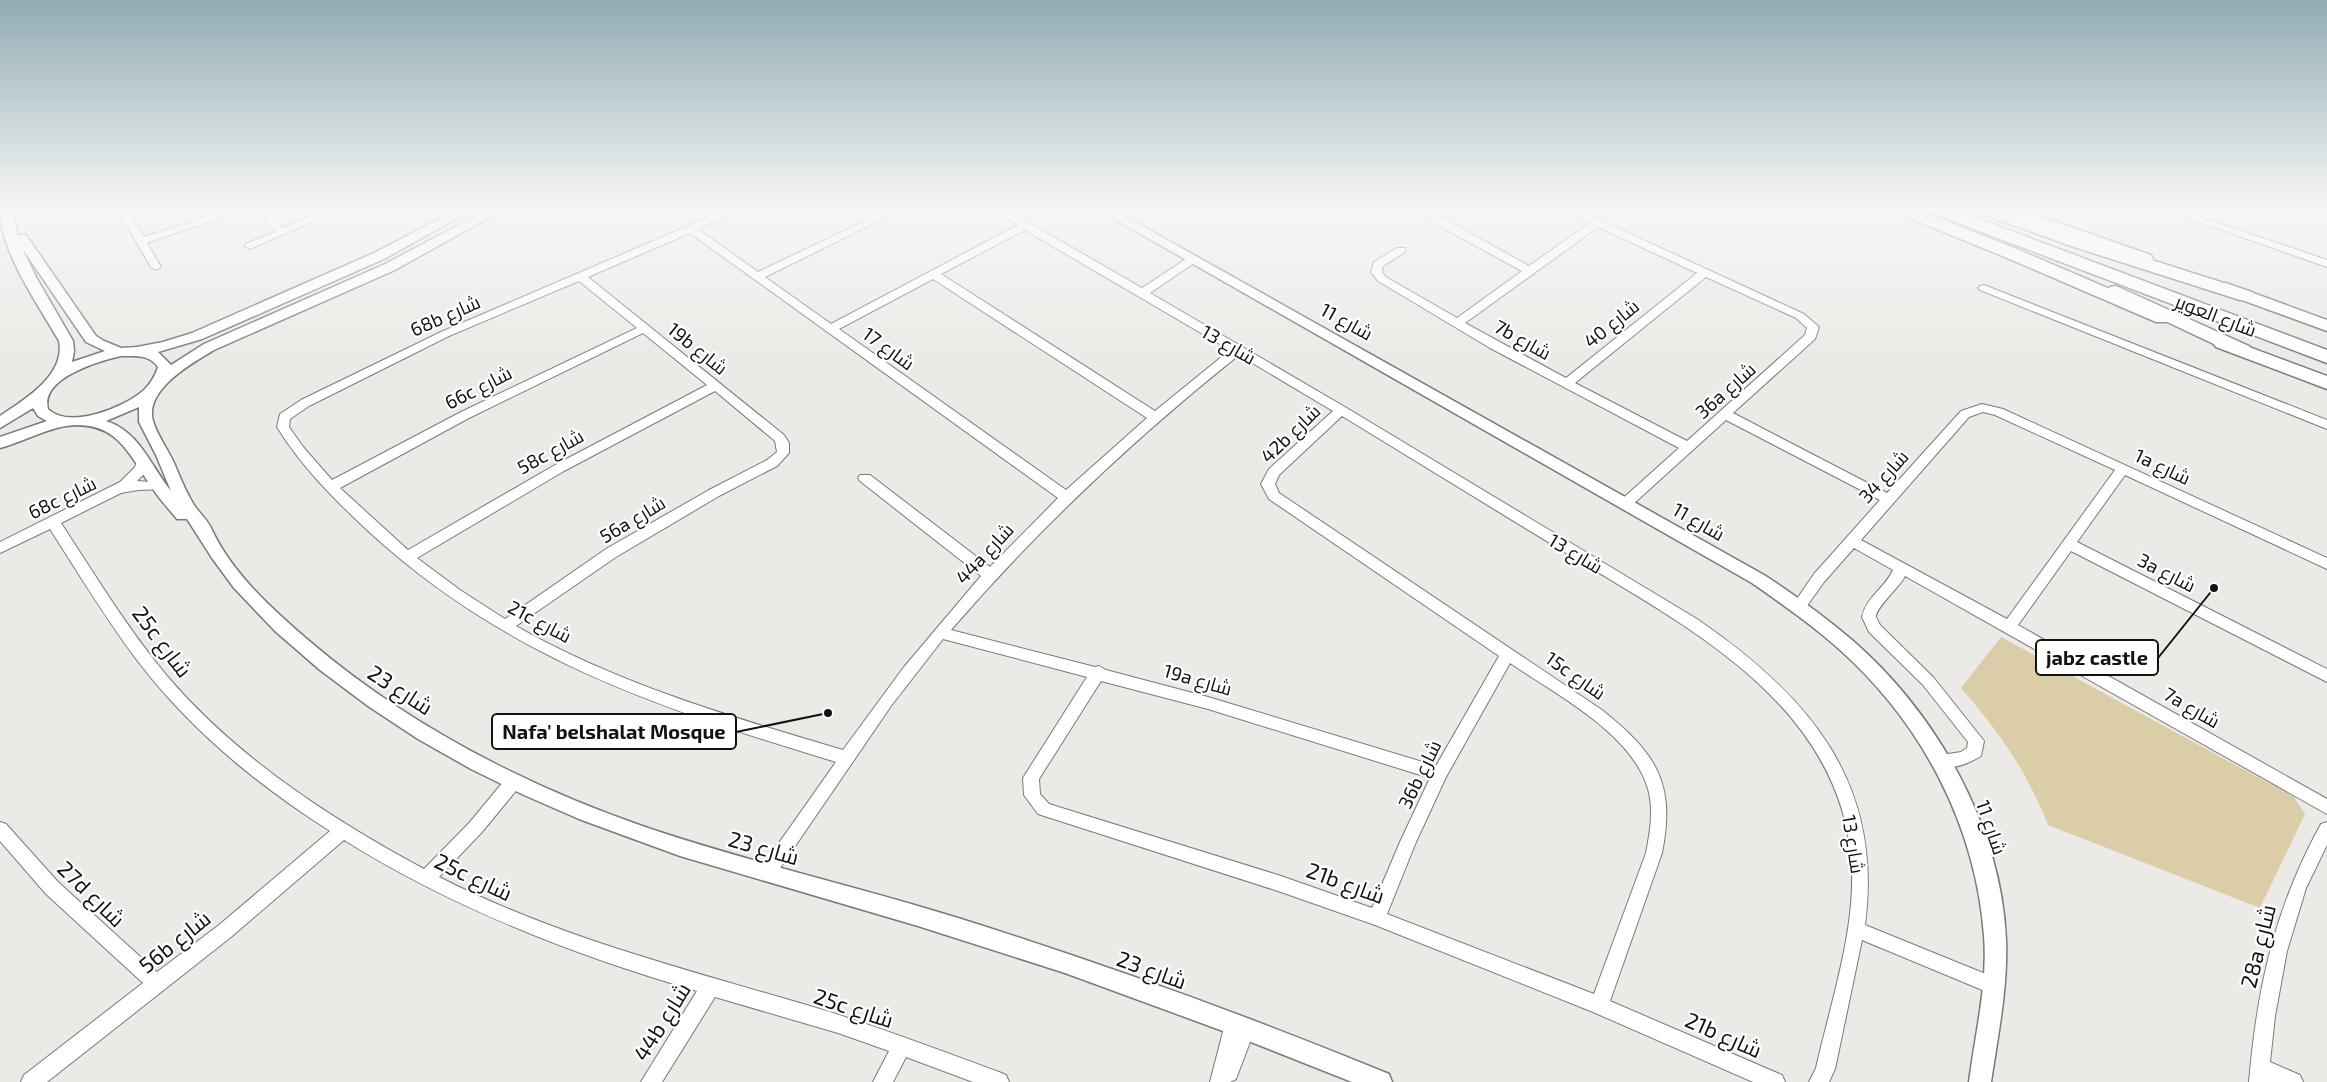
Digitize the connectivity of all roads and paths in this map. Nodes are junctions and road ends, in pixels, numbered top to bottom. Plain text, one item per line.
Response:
1 (22, 259) edge
2 (36, 259) edge
3 (152, 259) edge
4 (371, 259) edge
5 (404, 259) edge
6 (618, 259) edge
7 (735, 259) edge
8 (792, 259) edge
9 (963, 259) edge
10 (1085, 259) edge
11 (1193, 259) edge
12 (1385, 259) edge
13 (1509, 259) edge
14 (1546, 259) edge
15 (1675, 259) edge
16 (2023, 259) edge
17 (2044, 259) edge
18 (2071, 259) edge
19 (2102, 259) edge
20 (2132, 259) edge
21 (2144, 259) edge
22 (2314, 259) edge
23 (1196, 261) junction
24 (2327, 264) edge
25 (156, 267) dead end
26 (1530, 271) junction
27 (1704, 273) junction
28 (935, 275) junction
29 (580, 276) junction
30 (758, 276) junction
31 (1984, 288) dead end
32 (1142, 293) junction
33 (2246, 296) junction
34 (1456, 324) junction
35 (2327, 326) edge
36 (645, 328) junction
37 (830, 329) junction
38 (2327, 344) edge
39 (1238, 350) junction
40 (2242, 350) junction
41 (128, 352) junction
42 (2327, 357) edge
43 (54, 380) junction
44 (2327, 383) edge
45 (1566, 384) junction
46 (716, 386) junction
47 (156, 387) junction
48 (40, 396) junction
49 (1982, 408) joint
50 (1341, 410) junction
51 (1725, 414) junction
52 (1155, 417) junction
53 (284, 418) joint
54 (75, 421) junction
55 (0, 424) edge
56 (2327, 425) edge
57 (0, 443) edge
58 (1689, 448) junction
59 (783, 453) joint
60 (143, 461) junction
61 (2123, 468) junction
62 (865, 478) dead end
63 (1268, 484) joint
64 (159, 486) junction
65 (332, 486) junction
66 (113, 492) junction
67 (1066, 497) junction
68 (1890, 499) junction
69 (1630, 506) junction
70 (53, 522) junction
71 (205, 536) junction
72 (1852, 541) junction
73 (2068, 544) junction
74 (0, 548) edge
75 (408, 558) junction
76 (2327, 564) edge
77 (1906, 571) junction
78 (991, 576) junction
79 (1794, 602) junction
80 (504, 626) junction
81 (2009, 627) junction
82 (941, 632) junction
83 (1508, 653) junction
84 (1098, 672) junction
85 (2327, 676) edge
86 (1939, 756) junction
87 (846, 758) junction
88 (1440, 774) junction
89 (519, 783) junction
90 (2327, 807) edge
91 (0, 829) edge
92 (2327, 829) edge
93 (342, 831) junction
94 (773, 874) junction
95 (426, 879) junction
96 (1377, 918) junction
97 (1854, 929) junction
98 (158, 985) junction
99 (711, 986) junction
100 (1992, 991) junction
101 (1599, 1005) junction
102 (1240, 1026) junction
103 (902, 1046) junction
104 (2260, 1075) edge
105 (31, 1082) edge
106 (651, 1082) edge
107 (883, 1082) edge
108 (999, 1082) edge
109 (1220, 1082) edge
110 (1224, 1082) edge
111 (1381, 1082) edge
112 (1775, 1082) edge
113 (1819, 1082) edge
114 (1980, 1082) edge
115 (2293, 1082) edge

1 - 43 street
2 - 41 street
3 - 25 street
4 - 41 street
5 - 47 street
6 - 29 street, 68b شارع
7 - 30 street, شارع 17
8 - 30 street
9 - 28 street
10 - 32 street, شارع 13
11 - 23 street, شارع 11
12 - 34 street, 7b شارع
13 - 26 street
14 - 26 street
15 - 27 street
16 - 40 main road
17 - 40 highway
18 - 42 highway, شارع العوير
19 - 38 highway, شارع العوير
20 - 33 highway
21 - 33 main road
22 - 24 street
23 - 32 street
23 - 69 street, شارع 11
26 - 34 street
27 - 45 street, شارع 40
27 - 51 street, 36a شارع
28 - 37 street
28 - 52 street
29 - 36 street, 19b شارع
29 - 53 street, 68b شارع
30 - 37 street, شارع 17
31 - 56 street
32 - 39 street, شارع 13
33 - 35 main road
34 - 45 street, 7b شارع
36 - 46 street, 19b شارع
36 - 65 street, 66c شارع
37 - 67 street, شارع 17
39 - 50 street, شارع 13
39 - 52 street, 44a شارع
40 - 44 main road
41 - 43 street
41 - 47 street
43 - 48 street
45 - 58 street, 7b شارع
46 - 59 street, 19b شارع
46 - 75 street, 58c شارع
47 - 54 street
47 - 71 street, شارع 23
48 - 54 street, شارع 23
48 - 55 street
49 - 61 street, 1a شارع
49 - 68 street, شارع 34
50 - 63 street, 42b شارع
50 - 97 street, شارع 13
51 - 58 street, 36a شارع
51 - 68 street
52 - 67 street, 44a شارع
53 - 65 street, 21c شارع
54 - 57 street
54 - 60 street, شارع 23
58 - 69 street, 36a شارع
59 - 80 street, 56a شارع
60 - 64 street, شارع 23
60 - 66 street, 68c شارع
61 - 73 street
61 - 76 street, 1a شارع
62 - 78 street
63 - 83 street, 15c شارع
64 - 66 street, 68c شارع
64 - 71 street, شارع 23
65 - 75 street, 21c شارع
66 - 70 street, 68c شارع
67 - 78 street, 44a شارع
68 - 72 street, شارع 34
69 - 79 street, شارع 11
70 - 74 street, 68c شارع
70 - 93 street, 25c شارع
71 - 89 street, شارع 23
72 - 77 street, 7a شارع
72 - 79 street, شارع 34
73 - 81 street
73 - 85 street, 3a شارع
75 - 80 street, 21c شارع
77 - 81 street, 7a شارع
77 - 86 street
78 - 82 street, 44a شارع
79 - 86 street, شارع 11
80 - 87 street, 21c شارع
81 - 90 street, 7a شارع
82 - 84 street, 19a شارع
82 - 87 street, 44a شارع
83 - 88 street, 36b شارع
83 - 101 street, 15c شارع
84 - 88 street, 19a شارع
84 - 96 street, 21b شارع
86 - 100 street, شارع 11
87 - 94 street, 44a شارع
88 - 96 street, 36b شارع
89 - 94 street, شارع 23
89 - 95 street
91 - 98 street, 27d شارع
92 - 104 street, 28a شارع
93 - 95 street, 25c شارع
93 - 98 street, 56b شارع
94 - 102 street, شارع 23
95 - 99 street, 25c شارع
96 - 101 street, 21b شارع
97 - 100 street
97 - 113 street, شارع 13
98 - 105 street, 56b شارع
99 - 103 street, 25c شارع
99 - 106 street, 44b شارع
100 - 114 street, شارع 11
101 - 112 street, 21b شارع
102 - 109 street
102 - 110 street
102 - 111 street, شارع 23
103 - 107 street
103 - 108 street, 25c شارع
104 - 115 street

